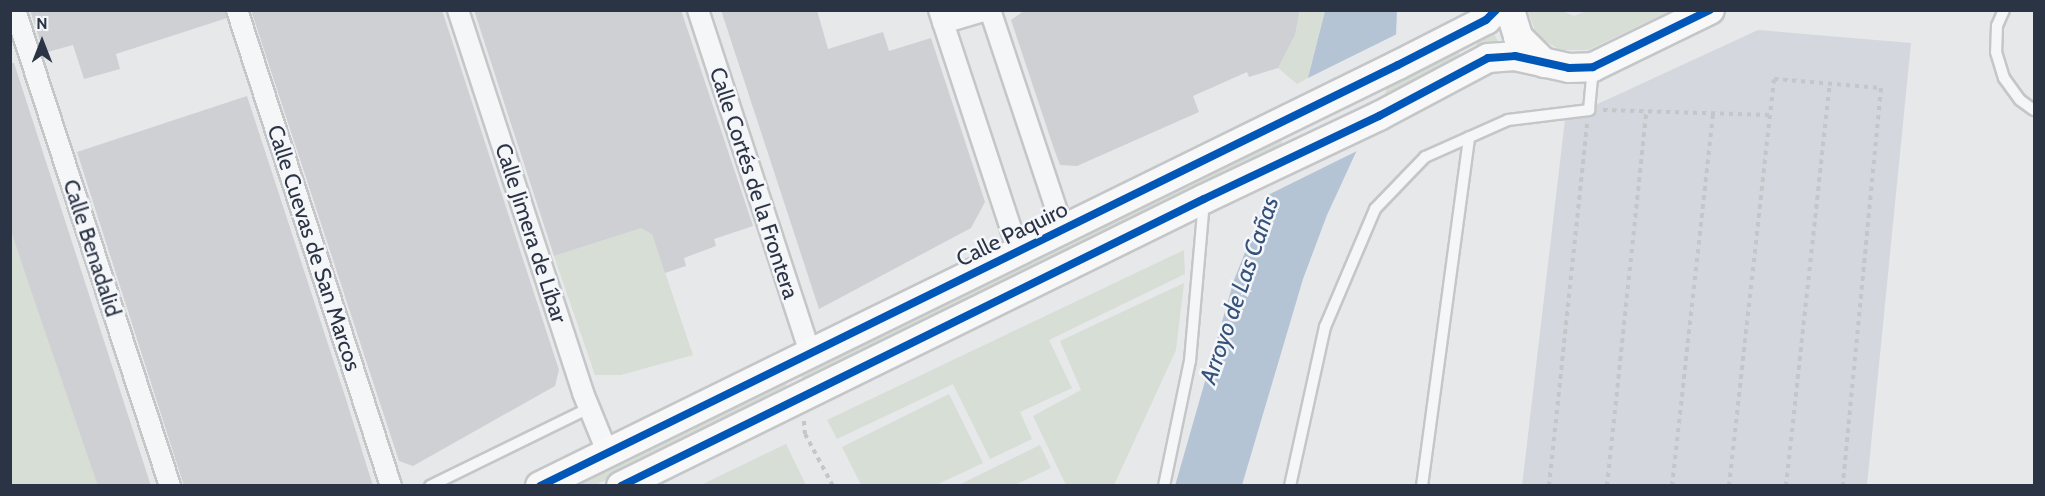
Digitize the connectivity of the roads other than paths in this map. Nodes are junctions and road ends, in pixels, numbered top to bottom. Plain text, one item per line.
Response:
1 (15, 10) edge
2 (237, 10) edge
3 (458, 10) edge
4 (698, 10) edge
5 (989, 10) edge
6 (1496, 10) edge
7 (1510, 10) edge
8 (1710, 10) edge
9 (2004, 10) edge
10 (941, 17) edge
11 (1545, 64) junction
12 (1593, 67) junction
13 (2034, 110) edge
14 (1469, 137) junction
15 (1204, 199) junction
16 (1063, 229) junction
17 (1018, 250) junction
18 (811, 355) junction
19 (589, 408) junction
20 (608, 454) junction
21 (170, 486) edge
22 (391, 486) edge
23 (430, 486) edge
24 (540, 486) edge
25 (621, 486) edge
26 (1164, 486) edge
27 (1290, 486) edge
28 (1422, 486) edge

1 - 21 street, Calle Benadalid
2 - 22 street, Calle Cuevas de San Marcos
3 - 19 street, Calle Jimera de Líbar
4 - 18 street, Calle Cortés de la Frontera
5 - 10 street
5 - 16 street
6 - 16 main road, Calle Paquiro
7 - 11 main road
8 - 12 main road
9 - 13 lane
10 - 17 street
11 - 12 main road
11 - 15 main road
12 - 14 lane
14 - 27 lane
14 - 28 lane
15 - 25 main road
15 - 26 lane
16 - 17 main road, Calle Paquiro
17 - 18 main road, Calle Paquiro
18 - 20 main road, Calle Paquiro
19 - 20 street, Calle Jimera de Líbar
19 - 23 lane
20 - 24 main road, Calle Paquiro

